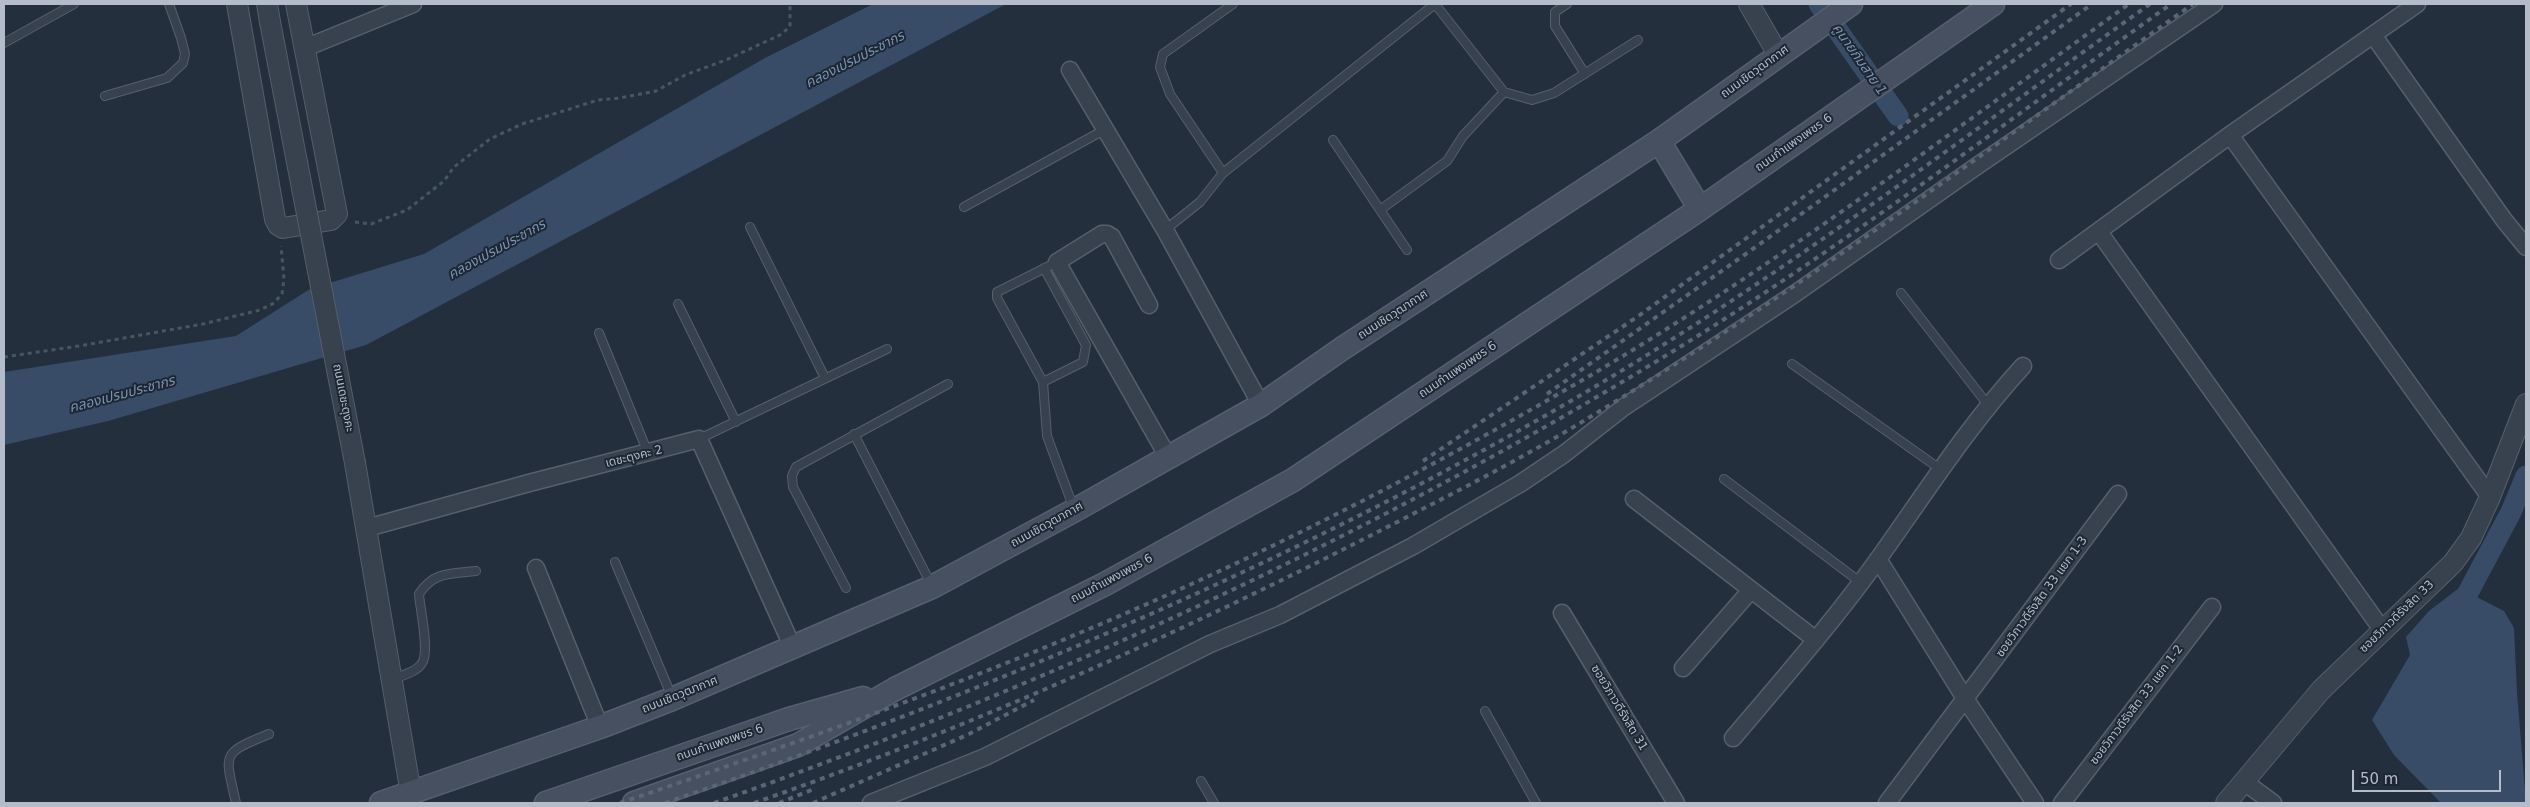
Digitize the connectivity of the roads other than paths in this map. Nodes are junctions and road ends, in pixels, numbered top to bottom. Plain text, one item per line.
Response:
1 (74, 4) edge
2 (169, 4) edge
3 (237, 4) edge
4 (296, 4) edge
5 (413, 4) edge
6 (1233, 4) edge
7 (1435, 4) edge
8 (1567, 4) edge
9 (1749, 4) edge
10 (1993, 4) edge
11 (2214, 4) edge
12 (2417, 4) edge
13 (1848, 6) edge
14 (268, 13) edge
15 (2373, 35) junction
16 (1638, 40) dead end
17 (4, 43) edge
18 (305, 48) junction
19 (1778, 56) junction
20 (1070, 70) dead end
21 (1585, 74) junction
22 (1504, 92) junction
23 (104, 96) dead end
24 (1104, 130) junction
25 (2230, 135) junction
26 (1333, 140) dead end
27 (1659, 141) junction
28 (1223, 173) junction
29 (964, 207) dead end
30 (1700, 208) junction
31 (1380, 210) junction
32 (750, 226) dead end
33 (1165, 230) junction
34 (2099, 232) junction
35 (2526, 247) edge
36 (1407, 250) dead end
37 (2059, 260) dead end
38 (1050, 265) junction
39 (1901, 293) dead end
40 (678, 304) dead end
41 (1148, 305) dead end
42 (599, 333) dead end
43 (887, 349) dead end
44 (1792, 364) dead end
45 (2023, 366) dead end
46 (825, 378) junction
47 (1043, 382) junction
48 (948, 384) dead end
49 (1988, 404) junction
50 (2526, 404) edge
51 (1261, 405) junction
52 (736, 422) junction
53 (854, 434) junction
54 (699, 439) junction
55 (648, 453) junction
56 (1168, 457) junction
57 (1940, 469) junction
58 (1724, 479) dead end
59 (2118, 494) dead end
60 (2490, 497) junction
61 (1634, 499) dead end
62 (1075, 510) junction
63 (367, 528) junction
64 (1878, 559) junction
65 (615, 562) dead end
66 (536, 568) dead end
67 (476, 571) dead end
68 (1860, 582) junction
69 (932, 587) junction
70 (846, 588) dead end
71 (1751, 590) junction
72 (2212, 607) dead end
73 (1562, 613) dead end
74 (2383, 630) junction
75 (1816, 640) junction
76 (793, 648) junction
77 (1683, 668) dead end
78 (392, 679) junction
79 (895, 689) junction
80 (672, 699) junction
81 (1966, 700) junction
82 (1485, 711) dead end
83 (600, 727) junction
84 (269, 734) dead end
85 (1733, 738) dead end
86 (2244, 780) junction
87 (1201, 782) dead end
88 (411, 794) junction
89 (236, 803) edge
90 (381, 803) edge
91 (546, 803) edge
92 (634, 803) edge
93 (871, 803) edge
94 (1214, 803) edge
95 (1536, 803) edge
96 (1676, 803) edge
97 (1887, 803) edge
98 (2035, 803) edge
99 (2062, 803) edge
100 (2226, 803) edge
101 (2273, 803) edge

1 - 17 lane
2 - 23 lane
3 - 18 street
4 - 18 street
5 - 18 street
6 - 28 lane
7 - 22 lane
7 - 28 lane
8 - 21 lane
9 - 19 street
10 - 30 main road, ถนนกำแพงเพชร 6
11 - 93 street
12 - 15 street
13 - 19 main road, ถนนเชิดวุฒากาศ
14 - 63 street, ถนนเดชะตุงคะ, bridge
15 - 25 street
15 - 35 street
16 - 21 lane
19 - 27 main road, ถนนเชิดวุฒากาศ
20 - 24 street
21 - 22 lane
22 - 31 lane
24 - 29 lane
24 - 33 street
25 - 34 street
25 - 60 street
26 - 31 lane
27 - 30 main road
27 - 51 main road, ถนนเชิดวุฒากาศ
28 - 33 lane
30 - 79 main road, ถนนกำแพงเพชร 6
31 - 36 lane
32 - 46 lane
33 - 51 street
34 - 37 street
34 - 74 street
38 - 41 street
38 - 47 lane
38 - 47 lane
38 - 56 street
39 - 49 lane
40 - 52 lane
42 - 55 lane
43 - 46 lane, เดชะตุงคะ 2
44 - 57 lane
45 - 49 street
46 - 52 lane, เดชะตุงคะ 2
47 - 62 lane
48 - 53 lane
49 - 57 street
50 - 60 street, ซอยวิภาวดีรังสิต 33
51 - 56 main road, ถนนเชิดวุฒากาศ
52 - 54 lane, เดชะตุงคะ 2
53 - 69 lane
53 - 70 lane
54 - 55 street, เดชะตุงคะ 2
54 - 76 street
55 - 63 street, เดชะตุงคะ 2
56 - 62 main road, ถนนเชิดวุฒากาศ
57 - 64 street
58 - 68 lane
59 - 81 street, ซอยวิภาวดีรังสิต 33 แยก 1-3
60 - 74 street, ซอยวิภาวดีรังสิต 33
61 - 71 street
62 - 69 main road, ถนนเชิดวุฒากาศ
63 - 78 street, ถนนเดชะตุงคะ
64 - 68 street
64 - 81 street
65 - 80 lane
66 - 83 street
67 - 78 lane
68 - 75 street
69 - 76 main road, ถนนเชิดวุฒากาศ
71 - 75 street
71 - 77 street
72 - 99 street, ซอยวิภาวดีรังสิต 33 แยก 1-2
73 - 96 street, ซอยวิภาวดีรังสิต 31
74 - 86 street, ซอยวิภาวดีรังสิต 33
75 - 85 street
76 - 80 main road, ถนนเชิดวุฒากาศ
78 - 88 street, ถนนเดชะตุงคะ
79 - 91 main road, ถนนกำแพงเพชร 6
79 - 92 main road, ถนนกำแพงเพชร 6
80 - 83 main road, ถนนเชิดวุฒากาศ
81 - 97 street, ซอยวิภาวดีรังสิต 33 แยก 1-3
81 - 98 street
82 - 95 lane
83 - 88 main road, ถนนเชิดวุฒากาศ
84 - 89 lane
86 - 100 street, ซอยวิภาวดีรังสิต 33
86 - 101 street
87 - 94 lane
88 - 90 main road, ถนนเชิดวุฒากาศ

